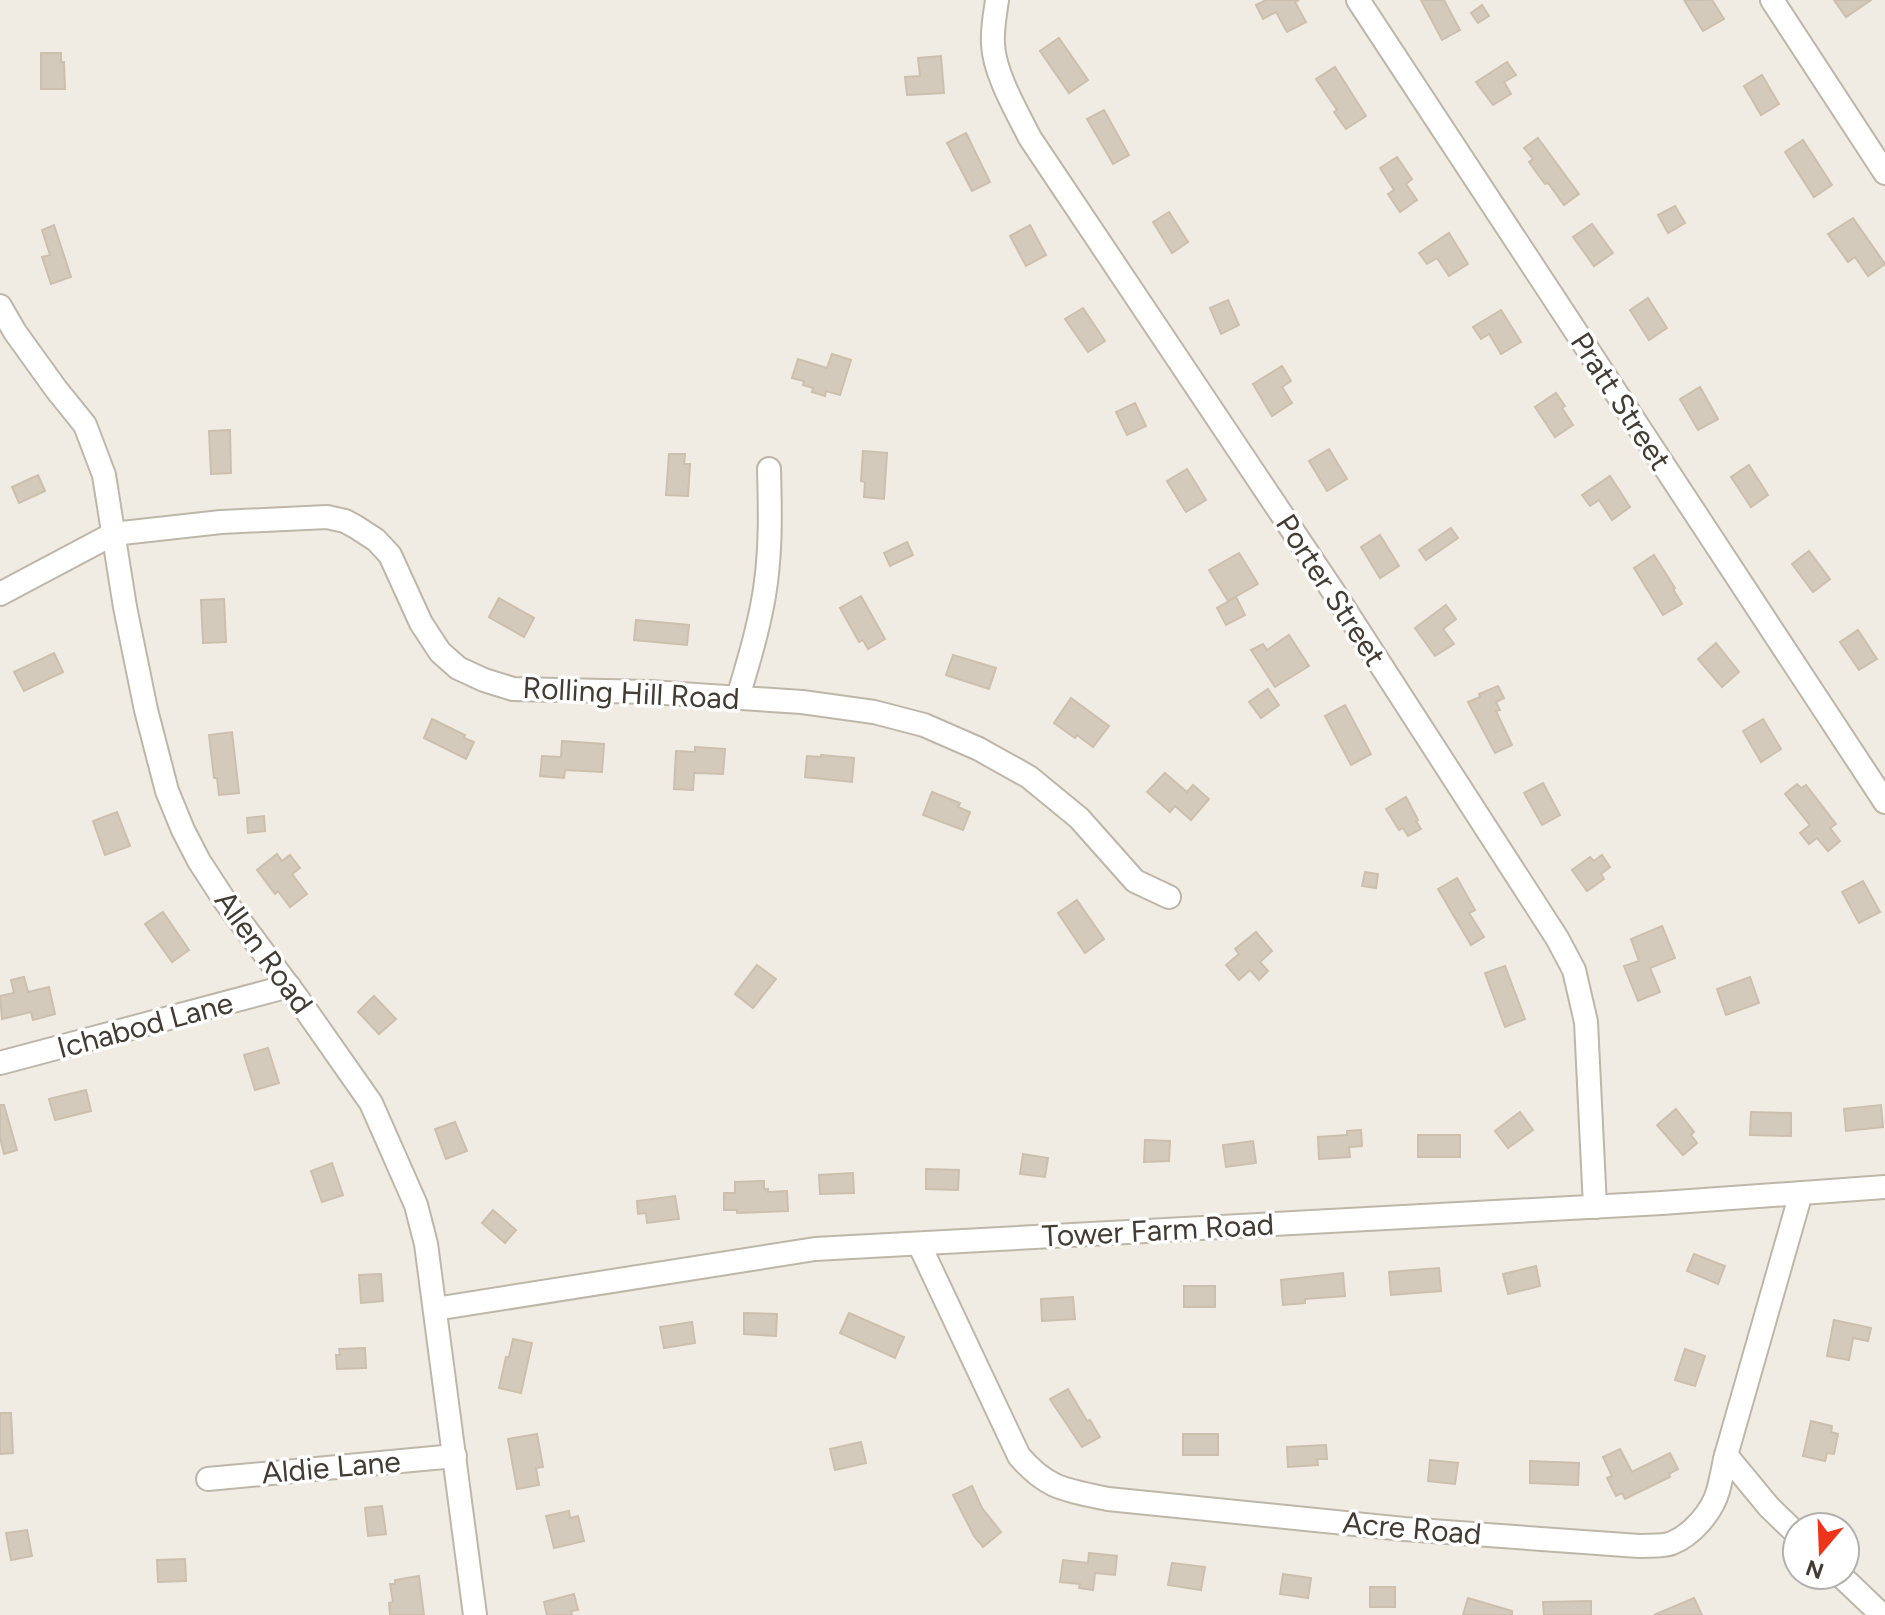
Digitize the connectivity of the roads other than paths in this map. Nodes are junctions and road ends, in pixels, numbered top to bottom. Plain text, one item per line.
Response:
1 (997, 0) edge
2 (1358, 0) edge
3 (1772, 0) edge
4 (1885, 173) edge
5 (0, 306) edge
6 (769, 469) dead end
7 (113, 534) junction
8 (0, 594) edge
9 (738, 697) junction
10 (1885, 802) edge
11 (1169, 897) dead end
12 (289, 986) junction
13 (0, 1063) edge
14 (1885, 1187) edge
15 (1801, 1193) junction
16 (1595, 1207) junction
17 (919, 1244) junction
18 (435, 1309) junction
19 (1726, 1455) junction
20 (455, 1456) junction
21 (208, 1479) dead end
22 (1781, 1519) edge
23 (1857, 1591) edge
24 (475, 1615) edge
25 (1882, 1615) edge

1 - 16 street, Porter Street
2 - 10 street, Pratt Street
3 - 4 street
5 - 7 street, Allen Road
6 - 9 street
7 - 8 street
7 - 9 street, Rolling Hill Road
7 - 12 street, Allen Road
9 - 11 street, Rolling Hill Road
12 - 13 street, Ichabod Lane
12 - 18 street, Allen Road
14 - 15 street, Tower Farm Road
15 - 16 street, Tower Farm Road
15 - 19 street, Acre Road
16 - 17 street, Tower Farm Road
17 - 18 street, Tower Farm Road
17 - 19 street, Acre Road
18 - 20 street, Allen Road
19 - 22 street
20 - 21 street, Aldie Lane
20 - 24 street, Allen Road
23 - 25 street

